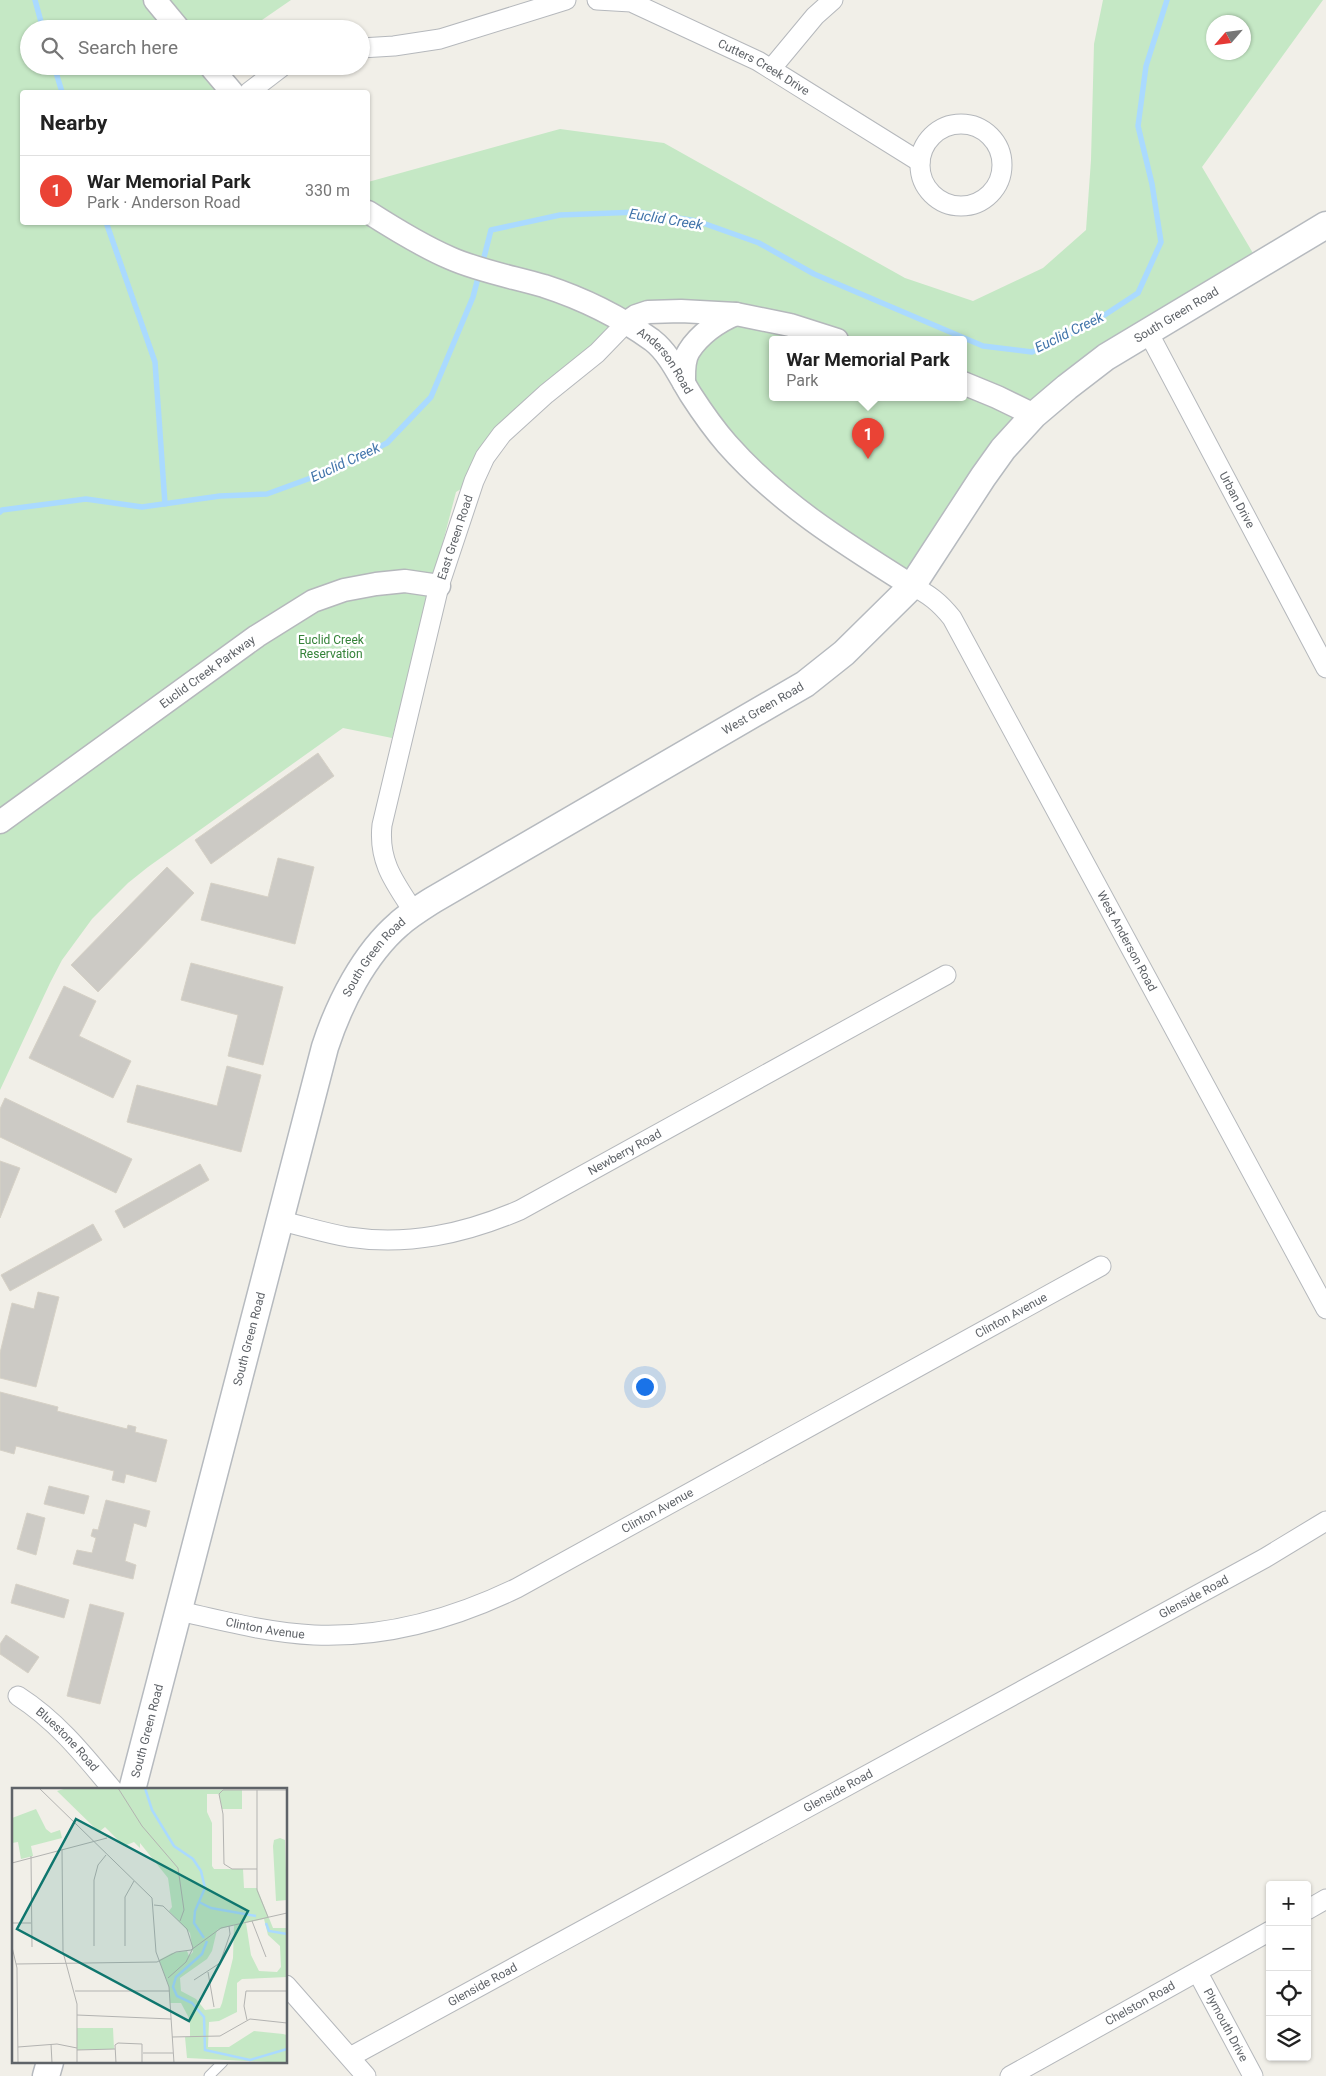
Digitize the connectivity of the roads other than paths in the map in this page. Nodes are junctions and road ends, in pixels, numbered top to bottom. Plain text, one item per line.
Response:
1 (155, 0) edge
2 (566, 0) edge
3 (597, 0) edge
4 (832, 0) edge
5 (172, 20) edge
6 (370, 47) edge
7 (772, 69) junction
8 (218, 75) edge
9 (271, 75) edge
10 (230, 90) edge
11 (252, 90) edge
12 (920, 162) junction
13 (370, 213) edge
14 (1326, 226) edge
15 (736, 314) junction
16 (626, 323) junction
17 (1148, 332) junction
18 (825, 336) edge
19 (684, 383) junction
20 (967, 385) edge
21 (1034, 415) junction
22 (439, 586) junction
23 (912, 586) junction
24 (1326, 668) edge
25 (0, 822) edge
26 (414, 912) junction
27 (946, 974) dead end
28 (280, 1221) junction
29 (1101, 1266) dead end
30 (1326, 1309) edge
31 (1326, 1521) edge
32 (179, 1611) junction
33 (18, 1696) dead end
34 (111, 1788) edge
35 (133, 1788) edge
36 (1326, 1899) edge
37 (1311, 1908) edge
38 (1266, 1934) edge
39 (1198, 1973) junction
40 (288, 1987) edge
41 (350, 2057) junction
42 (221, 2064) edge
43 (209, 2076) edge
44 (366, 2076) edge
45 (1010, 2076) edge
46 (1253, 2076) edge

1 - 5 street
2 - 6 street
3 - 7 street, Cutters Creek Drive
4 - 7 street
7 - 12 street, Cutters Creek Drive
8 - 10 street
9 - 11 street
12 - 12 street
13 - 16 street, Anderson Road
14 - 17 main road, South Green Road
15 - 16 street, East Green Road
15 - 18 street, East Green Road
15 - 19 street
16 - 19 street, Anderson Road
16 - 22 street, East Green Road
17 - 21 main road, South Green Road
17 - 24 street, Urban Drive
19 - 23 street, Anderson Road
20 - 21 street
21 - 23 main road, West Green Road
22 - 25 street, Euclid Creek Parkway
22 - 26 street, East Green Road
23 - 26 main road, West Green Road
23 - 30 street, West Anderson Road
26 - 28 main road, South Green Road
27 - 28 street, Newberry Road
28 - 32 main road, South Green Road
29 - 32 street, Clinton Avenue
31 - 41 street, Glenside Road
32 - 35 main road, South Green Road
33 - 34 street, Bluestone Road
36 - 37 street
38 - 39 street, Chelston Road
39 - 45 street, Chelston Road
39 - 46 street, Plymouth Drive
40 - 41 street
41 - 44 street
42 - 43 lane

